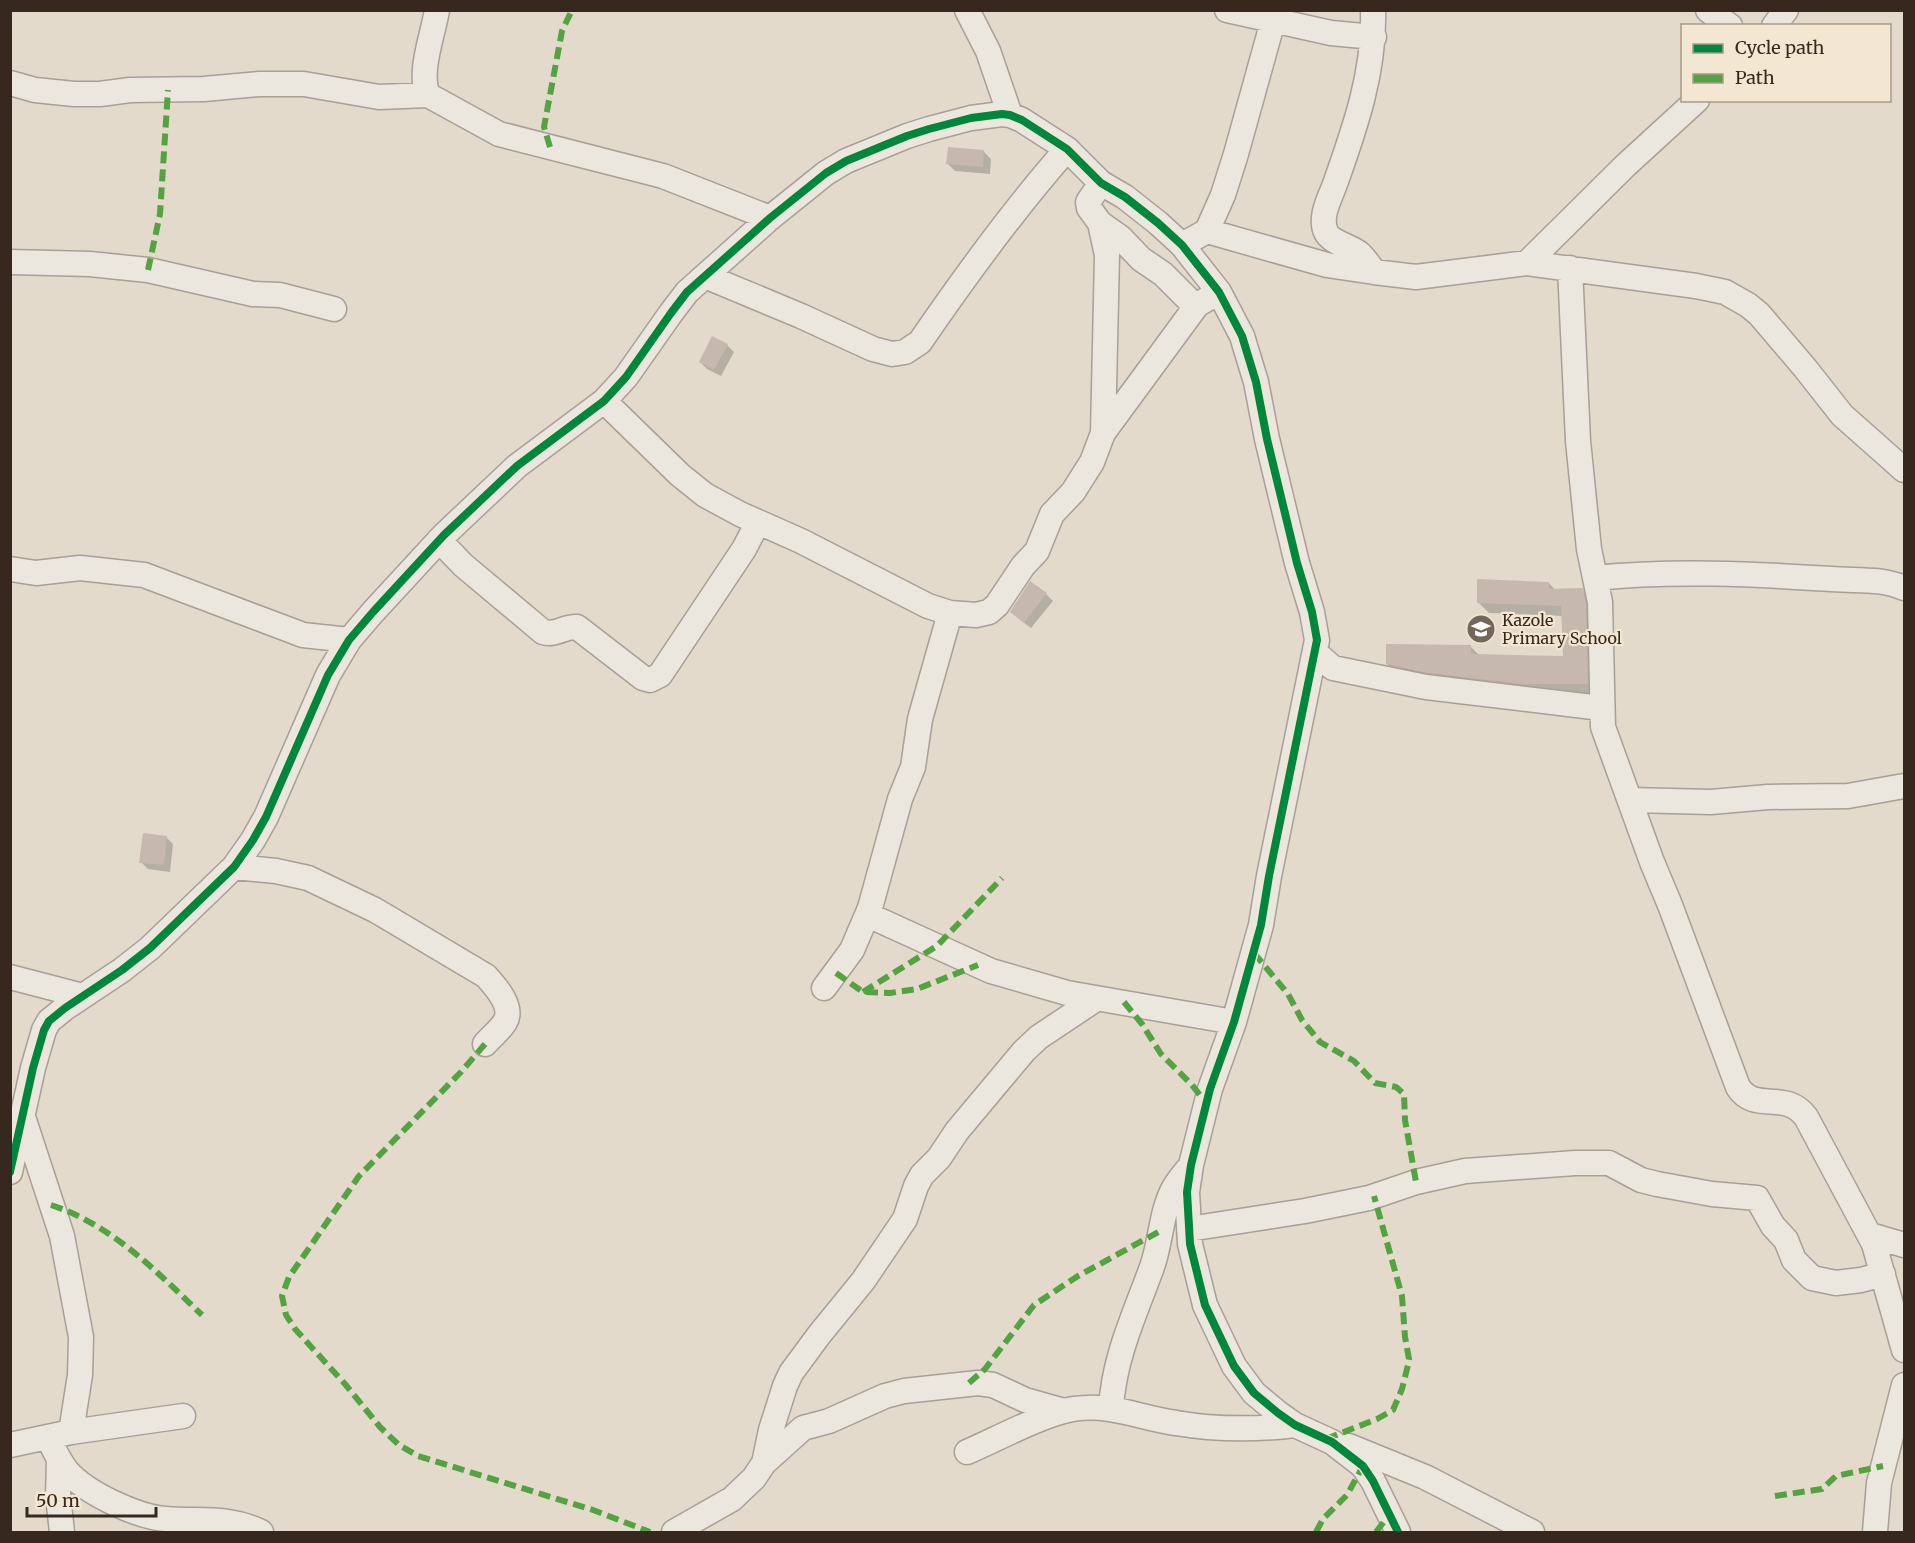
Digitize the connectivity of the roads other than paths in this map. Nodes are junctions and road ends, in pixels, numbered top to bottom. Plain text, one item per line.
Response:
1 (437, 10) edge
2 (967, 10) edge
3 (1227, 10) edge
4 (1373, 10) edge
5 (1708, 10) edge
6 (1786, 10) edge
7 (1275, 16) edge
8 (1727, 24) edge
9 (1776, 24) edge
10 (1374, 37) junction
11 (10, 83) edge
12 (428, 95) junction
13 (1695, 102) edge
14 (1010, 115) junction
15 (1067, 150) junction
16 (1101, 183) junction
17 (770, 218) junction
18 (1100, 223) junction
19 (1207, 231) junction
20 (1182, 244) junction
21 (10, 262) edge
22 (1527, 263) junction
23 (1570, 268) junction
24 (1374, 272) junction
25 (705, 276) junction
26 (1220, 292) junction
27 (1197, 305) junction
28 (334, 309) dead end
29 (604, 401) junction
30 (1103, 433) junction
31 (1905, 470) edge
32 (758, 522) junction
33 (439, 540) junction
34 (10, 568) edge
35 (1595, 578) junction
36 (1905, 588) edge
37 (950, 613) junction
38 (349, 640) junction
39 (1316, 653) junction
40 (1601, 708) junction
41 (1905, 786) edge
42 (1630, 800) junction
43 (234, 867) junction
44 (868, 915) junction
45 (10, 977) edge
46 (824, 988) dead end
47 (84, 996) junction
48 (1096, 999) junction
49 (1234, 1022) junction
50 (485, 1044) dead end
51 (22, 1114) junction
52 (1191, 1165) junction
53 (10, 1172) edge
54 (1189, 1229) junction
55 (1870, 1235) junction
56 (1905, 1245) edge
57 (1884, 1274) junction
58 (1900, 1308) edge
59 (1905, 1350) edge
60 (1905, 1384) edge
61 (1110, 1408) junction
62 (1064, 1411) junction
63 (183, 1416) dead end
64 (1295, 1425) junction
65 (60, 1435) junction
66 (1332, 1442) junction
67 (10, 1445) edge
68 (966, 1452) dead end
69 (59, 1460) junction
70 (764, 1463) junction
71 (62, 1533) edge
72 (261, 1533) edge
73 (675, 1533) edge
74 (1398, 1533) edge
75 (1532, 1533) edge
76 (1875, 1533) edge

1 - 12 street
2 - 14 street
3 - 7 street
4 - 10 street
5 - 8 street
6 - 9 street
7 - 10 street
7 - 19 street
10 - 24 street
11 - 12 street
12 - 17 street
13 - 22 street
14 - 15 street
14 - 17 street
15 - 16 street
15 - 25 street
16 - 18 street
16 - 20 street
17 - 25 street
18 - 27 street
18 - 30 street
19 - 20 street
19 - 24 street
20 - 26 street
21 - 28 street
22 - 23 street
22 - 24 street
23 - 31 street
23 - 35 street
25 - 29 street
26 - 27 street
26 - 39 street
27 - 30 street
29 - 32 street
29 - 33 street
30 - 37 street
32 - 33 street
32 - 37 street
33 - 38 street
34 - 38 street
35 - 36 street
35 - 40 street
37 - 44 street
38 - 43 street
39 - 40 street
39 - 49 street
40 - 42 street
41 - 42 street
42 - 55 street
43 - 47 street
43 - 50 street
44 - 46 street
44 - 48 street
45 - 47 street
47 - 51 street
48 - 49 street
48 - 70 street
49 - 52 street
51 - 53 street
51 - 65 street
52 - 54 street
52 - 61 street
54 - 57 street
54 - 64 street
55 - 56 street
55 - 57 street
57 - 58 street
58 - 59 street
60 - 76 street
61 - 62 street
61 - 64 street
62 - 68 street
62 - 70 street
63 - 65 street
64 - 66 street
65 - 67 street
65 - 69 street
66 - 74 street
66 - 75 street
69 - 71 street
69 - 72 street
70 - 73 street

